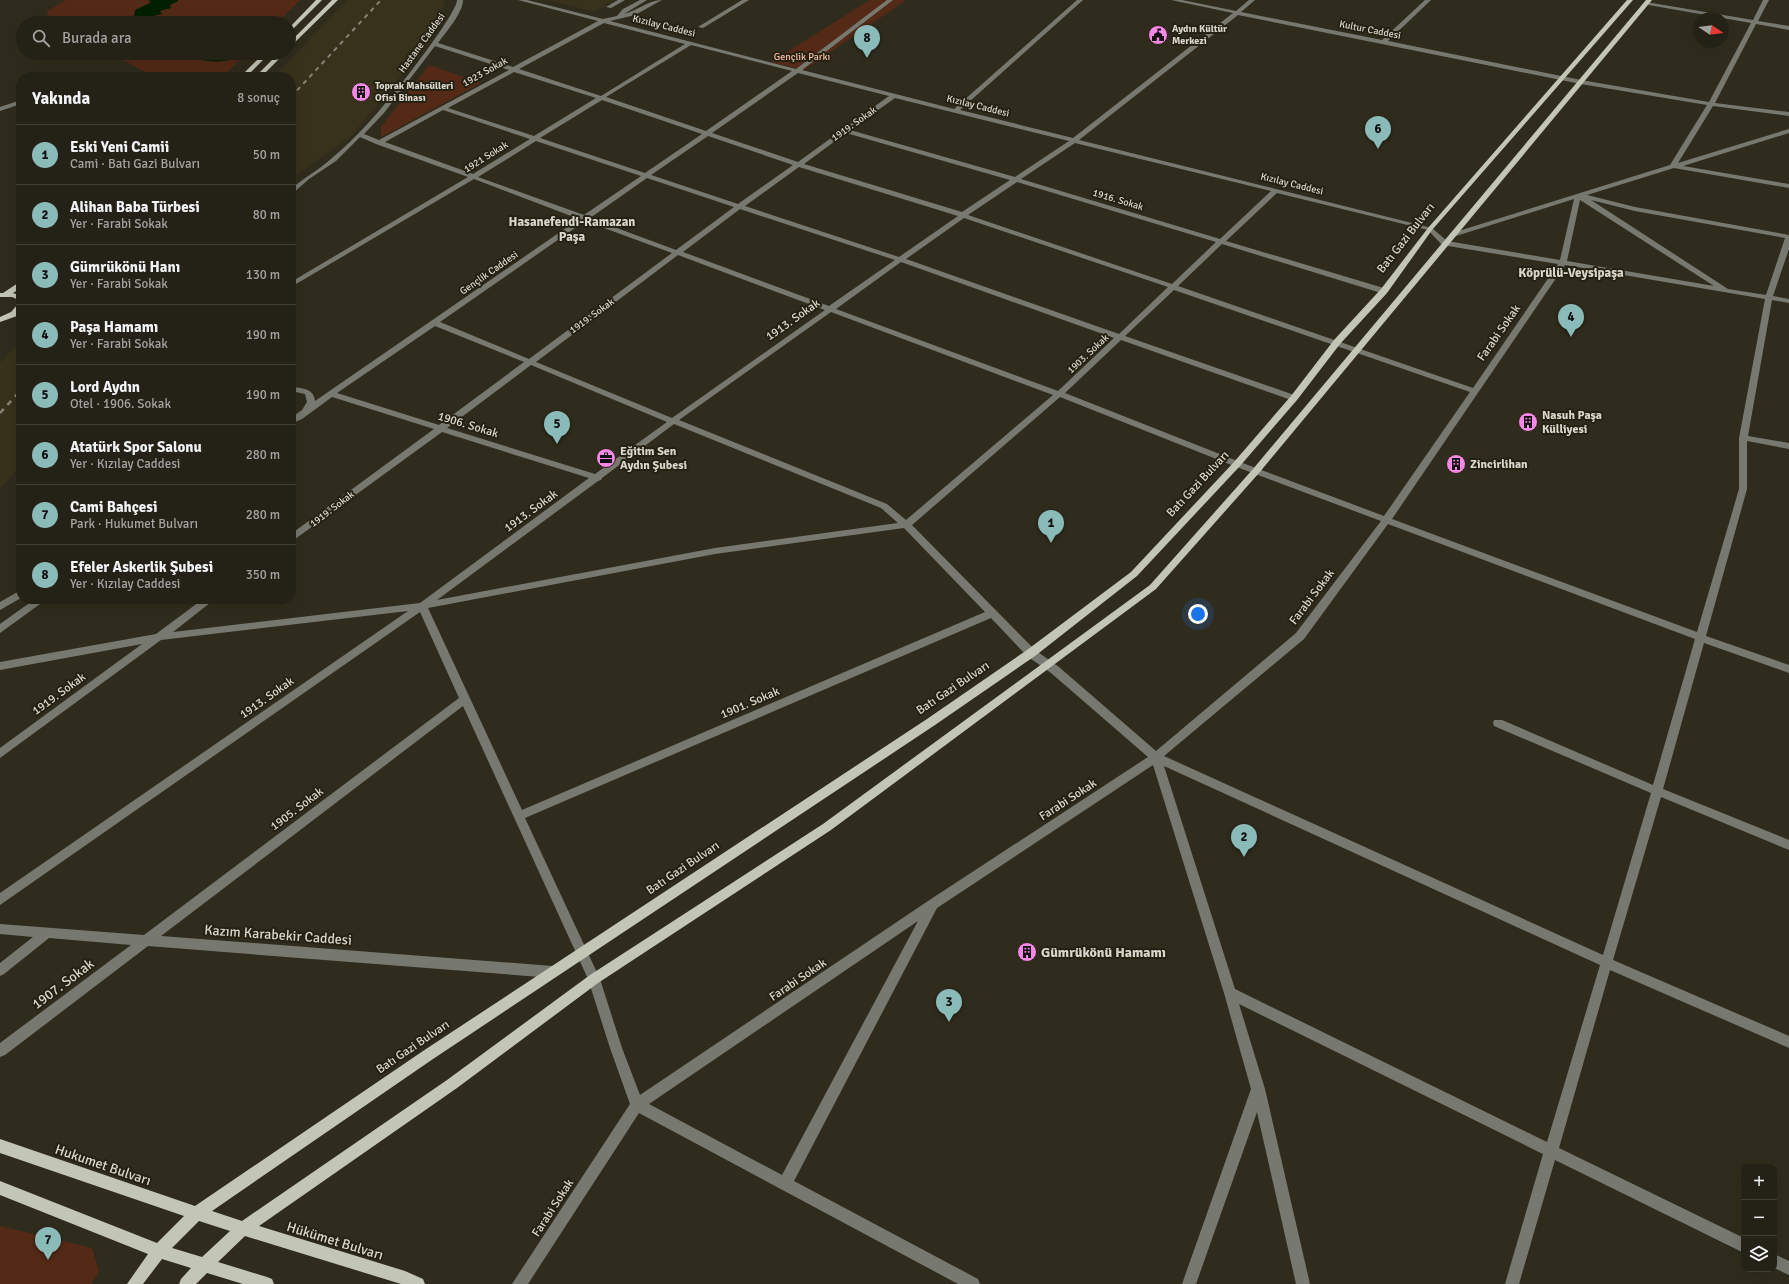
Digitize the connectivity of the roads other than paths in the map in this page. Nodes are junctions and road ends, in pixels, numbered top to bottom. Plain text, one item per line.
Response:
1 (319, 0) edge
2 (335, 0) edge
3 (460, 0) edge
4 (517, 0) edge
5 (523, 0) edge
6 (622, 0) edge
7 (644, 0) edge
8 (658, 0) edge
9 (746, 0) edge
10 (890, 0) edge
11 (1080, 0) edge
12 (1174, 0) edge
13 (1252, 0) edge
14 (1428, 0) edge
15 (1630, 0) edge
16 (1766, 0) edge
17 (1648, 2) edge
18 (609, 7) dead end
19 (1238, 12) junction
20 (618, 18) junction
21 (603, 21) junction
22 (1754, 22) junction
23 (296, 24) edge
24 (701, 27) dead end
25 (1789, 28) edge
26 (296, 39) edge
27 (1384, 42) junction
28 (690, 43) junction
29 (435, 44) junction
30 (260, 60) edge
31 (275, 60) edge
32 (512, 69) junction
33 (798, 70) junction
34 (248, 72) edge
35 (263, 72) edge
36 (1562, 79) junction
37 (1581, 82) junction
38 (895, 95) junction
39 (602, 98) junction
40 (16, 104) edge
41 (1711, 104) junction
42 (442, 108) junction
43 (0, 109) edge
44 (955, 111) junction
45 (1789, 114) edge
46 (845, 131) junction
47 (1789, 131) edge
48 (706, 133) junction
49 (360, 135) junction
50 (535, 139) junction
51 (1075, 140) junction
52 (378, 143) junction
53 (798, 164) junction
54 (1673, 166) junction
55 (646, 175) junction
56 (473, 177) junction
57 (1017, 180) junction
58 (1789, 186) edge
59 (296, 188) edge
60 (1276, 190) junction
61 (1578, 196) junction
62 (740, 206) junction
63 (963, 215) junction
64 (584, 219) junction
65 (1430, 229) junction
66 (1453, 234) junction
67 (1789, 237) edge
68 (1222, 242) junction
69 (1445, 242) junction
70 (677, 254) junction
71 (901, 260) junction
72 (1563, 263) junction
73 (296, 282) edge
74 (1174, 286) junction
75 (16, 288) edge
76 (1384, 290) junction
77 (1727, 291) junction
78 (3, 295) edge
79 (16, 296) edge
80 (1769, 298) junction
81 (1789, 301) edge
82 (829, 310) junction
83 (16, 311) edge
84 (3, 319) edge
85 (435, 323) junction
86 (0, 326) edge
87 (1121, 337) junction
88 (1337, 342) junction
89 (1358, 349) junction
90 (529, 362) junction
91 (296, 390) edge
92 (1474, 391) junction
93 (331, 394) junction
94 (1059, 394) junction
95 (1294, 398) junction
96 (308, 410) junction
97 (296, 419) edge
98 (673, 421) junction
99 (440, 429) junction
100 (1743, 438) junction
101 (1789, 446) edge
102 (1237, 464) junction
103 (1256, 471) junction
104 (598, 478) junction
105 (1387, 519) junction
106 (906, 525) junction
107 (296, 535) edge
108 (16, 596) edge
109 (35, 604) edge
110 (203, 604) edge
111 (422, 606) junction
112 (0, 607) edge
113 (993, 614) junction
114 (0, 629) edge
115 (159, 637) junction
116 (1702, 638) junction
117 (1031, 653) junction
118 (1048, 665) junction
119 (0, 666) edge
120 (1789, 669) edge
121 (465, 699) junction
122 (1498, 723) dead end
123 (0, 754) edge
124 (1156, 757) junction
125 (1657, 791) junction
126 (519, 816) junction
127 (1789, 845) edge
128 (0, 900) edge
129 (932, 905) junction
130 (0, 929) edge
131 (47, 933) junction
132 (145, 940) junction
133 (581, 953) junction
134 (1607, 963) junction
135 (0, 970) edge
136 (554, 972) junction
137 (594, 979) junction
138 (1230, 993) junction
139 (1789, 1042) edge
140 (0, 1051) edge
141 (1258, 1089) junction
142 (636, 1105) junction
143 (0, 1146) edge
144 (1552, 1152) junction
145 (785, 1184) junction
146 (0, 1188) edge
147 (197, 1213) junction
148 (242, 1229) junction
149 (1741, 1245) edge
150 (159, 1251) junction
151 (1777, 1262) edge
152 (204, 1265) junction
153 (1789, 1268) edge
154 (134, 1284) edge
155 (186, 1284) edge
156 (267, 1284) edge
157 (418, 1284) edge
158 (519, 1284) edge
159 (973, 1284) edge
160 (1189, 1284) edge
161 (1303, 1284) edge
162 (1512, 1284) edge

1 - 23 main road
2 - 26 main road
3 - 29 street, Hastane Caddesi
4 - 5 street, Kızılay Caddesi
5 - 21 street, Kızılay Caddesi
6 - 18 street
7 - 20 street
8 - 20 street
9 - 24 street
10 - 33 street, Gençlik Caddesi
11 - 44 street
12 - 19 street, Kultur Caddesi
13 - 19 street, 1913. Sokak
14 - 27 street
15 - 36 main road, Batı Gazi Bulvarı
16 - 22 street
17 - 22 street
17 - 37 main road
19 - 27 street, Kultur Caddesi
19 - 51 street, 1913. Sokak
20 - 21 street
21 - 28 street, Kızılay Caddesi
21 - 32 street, 1923 Sokak
22 - 25 street
22 - 41 street
27 - 36 street, Kultur Caddesi
28 - 33 street, Kızılay Caddesi
28 - 39 street, 1921 Sokak
29 - 32 street
29 - 49 street, Hastane Caddesi
30 - 34 main road
31 - 35 main road
32 - 39 street
32 - 42 street, 1923 Sokak
33 - 38 street, Kızılay Caddesi
33 - 48 street, Gençlik Caddesi
36 - 37 street, Kultur Caddesi
36 - 65 main road, Batı Gazi Bulvarı
37 - 41 street, Kultur Caddesi
37 - 66 main road
38 - 44 street, Kızılay Caddesi
38 - 46 street, 1919. Sokak
39 - 48 street
39 - 50 street, 1921 Sokak
40 - 43 street
41 - 45 street, Kultur Caddesi
41 - 54 street
42 - 50 street
42 - 52 street, 1923 Sokak
44 - 51 street, Kızılay Caddesi
46 - 53 street, 1919. Sokak
46 - 57 street, 1916. Sokak
47 - 54 street
48 - 53 street
48 - 55 street, Gençlik Caddesi
49 - 52 street
49 - 59 street, Hastane Caddesi
50 - 55 street
50 - 56 street, 1921 Sokak
51 - 57 street, 1913. Sokak
51 - 60 street, Kızılay Caddesi
52 - 56 street
53 - 62 street, 1919. Sokak
53 - 63 street
54 - 58 street
54 - 61 street
55 - 62 street
55 - 64 street, Gençlik Caddesi
56 - 64 street
56 - 73 street, 1921 Sokak
57 - 63 street, 1913. Sokak
57 - 68 street, 1916. Sokak
60 - 65 street, Kızılay Caddesi
60 - 68 street, 1903. Sokak
61 - 66 street
61 - 67 street
61 - 72 street
61 - 77 street
62 - 70 street, 1919. Sokak
62 - 71 street
63 - 71 street, 1913. Sokak
63 - 74 street
64 - 70 street
64 - 85 street, Gençlik Caddesi
65 - 69 street
65 - 76 main road, Batı Gazi Bulvarı
66 - 69 main road
67 - 80 street
68 - 74 street, 1903. Sokak
68 - 76 street, 1916. Sokak
69 - 72 street
69 - 89 main road
70 - 82 street
70 - 90 street, 1919. Sokak
71 - 82 street, 1913. Sokak
71 - 87 street
72 - 77 street
72 - 92 street, Farabi Sokak
74 - 87 street, 1903. Sokak
74 - 88 street
75 - 78 main road
76 - 88 main road, Batı Gazi Bulvarı
77 - 80 street
78 - 79 main road
80 - 81 street
80 - 100 street
82 - 94 street
82 - 98 street, 1913. Sokak
83 - 84 main road
84 - 86 main road
85 - 90 street
85 - 93 street, Gençlik Caddesi
87 - 94 street, 1903. Sokak
87 - 95 street
88 - 89 street
88 - 95 main road, Batı Gazi Bulvarı
89 - 92 street
89 - 103 main road
90 - 98 street
90 - 99 street, 1919. Sokak
91 - 96 street
92 - 105 street, Farabi Sokak
93 - 96 street, Gençlik Caddesi
93 - 99 street, 1906. Sokak
94 - 102 street
94 - 106 street, 1903. Sokak
95 - 102 main road, Batı Gazi Bulvarı
96 - 97 street, Gençlik Caddesi
98 - 104 street, 1913. Sokak
98 - 106 street
99 - 104 street, 1906. Sokak
99 - 107 street, 1919. Sokak
100 - 101 street
100 - 116 street
102 - 103 street
102 - 117 main road, Batı Gazi Bulvarı
103 - 105 street
103 - 118 main road
104 - 111 street, 1913. Sokak
105 - 116 street
105 - 124 street, Farabi Sokak
106 - 111 street
106 - 113 street
108 - 112 street
109 - 114 street
110 - 115 street, 1919. Sokak
111 - 115 street
111 - 121 street
111 - 128 street, 1913. Sokak
113 - 117 street
113 - 126 street, 1901. Sokak
115 - 119 street
115 - 123 street, 1919. Sokak
116 - 120 street
116 - 125 street
117 - 118 street
117 - 133 main road, Batı Gazi Bulvarı
118 - 124 street
118 - 137 main road
121 - 126 street
121 - 132 street, 1905. Sokak
122 - 125 street
124 - 129 street, Farabi Sokak
124 - 134 street
124 - 138 street
125 - 127 street
125 - 134 street
126 - 133 street
129 - 142 street, Farabi Sokak
129 - 145 street
130 - 131 street, Kazım Karabekir Caddesi
131 - 132 street, Kazım Karabekir Caddesi
131 - 135 street
132 - 136 street, Kazım Karabekir Caddesi
132 - 140 street, 1907. Sokak
133 - 136 main road, Batı Gazi Bulvarı
133 - 137 street
134 - 139 street
134 - 144 street
136 - 147 main road, Batı Gazi Bulvarı
137 - 142 street
137 - 148 main road
138 - 141 street
138 - 144 street
141 - 160 street
141 - 161 street
142 - 145 street
142 - 158 street, Farabi Sokak
143 - 147 main road, Hukumet Bulvarı
144 - 149 street
144 - 162 street
145 - 159 street
146 - 150 main road
147 - 148 main road, Hukumet Bulvarı
147 - 150 main road, Batı Gazi Bulvarı
148 - 152 main road
148 - 157 main road, Hükümet Bulvarı
150 - 152 main road
150 - 154 main road, Batı Gazi Bulvarı
151 - 153 street
152 - 155 main road
152 - 156 main road

